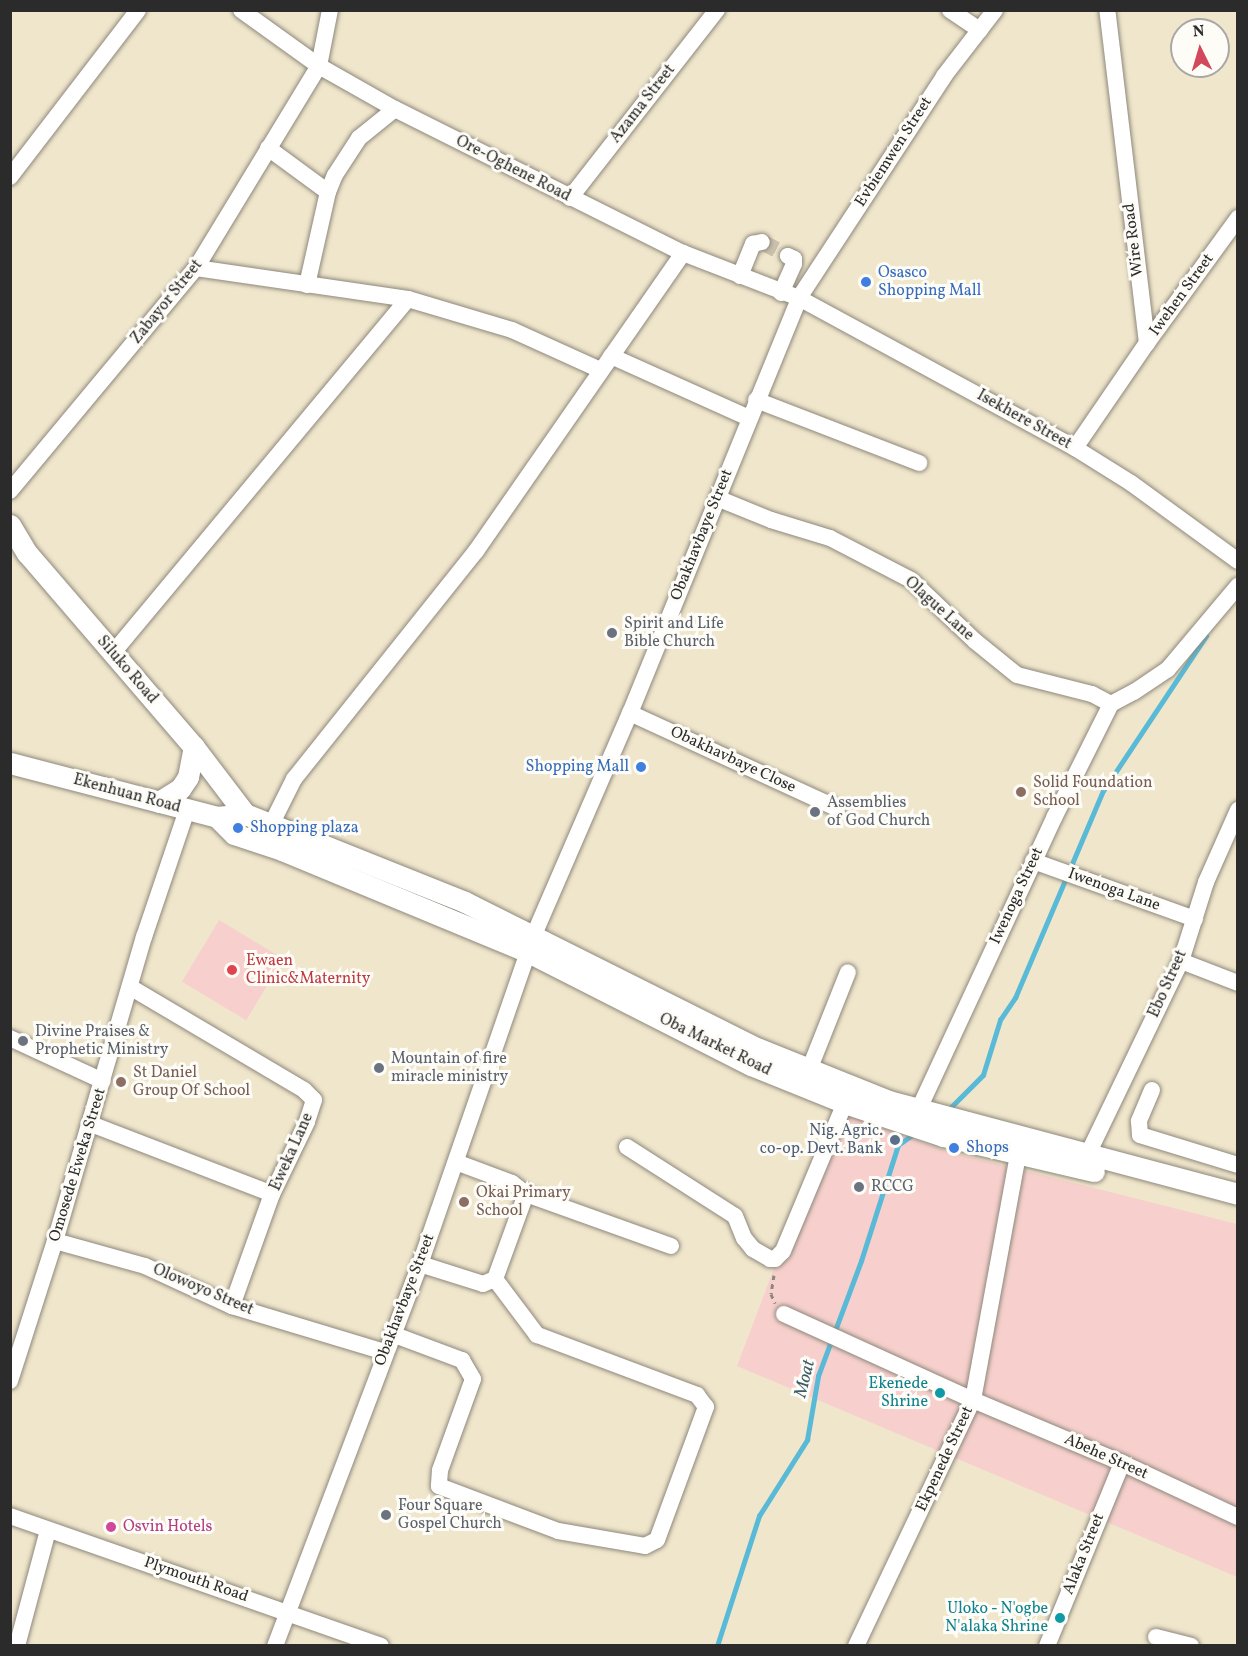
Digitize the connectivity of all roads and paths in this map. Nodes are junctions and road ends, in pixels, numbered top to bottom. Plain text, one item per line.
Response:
1 (138, 10) edge
2 (241, 10) edge
3 (330, 10) edge
4 (717, 10) edge
5 (950, 10) edge
6 (995, 10) edge
7 (1107, 10) edge
8 (980, 30) junction
9 (319, 66) junction
10 (395, 110) junction
11 (268, 148) junction
12 (10, 177) edge
13 (328, 192) junction
14 (570, 198) junction
15 (1238, 218) edge
16 (762, 242) dead end
17 (683, 253) junction
18 (788, 256) dead end
19 (196, 268) junction
20 (740, 276) junction
21 (307, 285) junction
22 (781, 292) junction
23 (799, 298) junction
24 (408, 299) junction
25 (1147, 343) junction
26 (611, 356) junction
27 (600, 370) junction
28 (756, 400) junction
29 (749, 417) junction
30 (1075, 448) junction
31 (919, 463) dead end
32 (10, 491) edge
33 (717, 498) junction
34 (10, 525) edge
35 (1238, 561) edge
36 (1238, 586) edge
37 (112, 654) junction
38 (1111, 704) junction
39 (630, 713) junction
40 (194, 747) junction
41 (10, 763) edge
42 (159, 802) junction
43 (837, 808) dead end
44 (187, 810) junction
45 (1238, 810) edge
46 (245, 814) junction
47 (217, 817) junction
48 (272, 823) junction
49 (1034, 861) junction
50 (1195, 919) junction
51 (531, 945) junction
52 (1180, 961) junction
53 (848, 972) dead end
54 (1238, 983) edge
55 (130, 987) junction
56 (10, 1038) edge
57 (809, 1070) junction
58 (103, 1081) junction
59 (1152, 1090) dead end
60 (845, 1103) junction
61 (919, 1109) junction
62 (91, 1124) junction
63 (627, 1147) dead end
64 (1088, 1154) junction
65 (1018, 1155) junction
66 (456, 1162) junction
67 (1238, 1165) edge
68 (272, 1194) junction
69 (526, 1194) junction
70 (1238, 1194) edge
71 (1238, 1209) edge
72 (56, 1241) junction
73 (671, 1246) dead end
74 (780, 1256) junction
75 (420, 1264) junction
76 (495, 1279) junction
77 (232, 1306) junction
78 (784, 1314) joint
79 (392, 1334) junction
80 (384, 1352) junction
81 (10, 1381) edge
82 (973, 1400) junction
83 (1122, 1463) junction
84 (10, 1516) edge
85 (1238, 1517) edge
86 (48, 1530) junction
87 (288, 1612) junction
88 (1156, 1637) dead end
89 (16, 1646) edge
90 (275, 1646) edge
91 (381, 1646) edge
92 (856, 1646) edge
93 (1047, 1646) edge
94 (1191, 1646) edge

1 - 12 street
2 - 9 street, Ore-Oghene Road
3 - 9 street
4 - 14 street, Azama Street
5 - 8 street
6 - 8 street, Evbiemwen Street
7 - 25 street, Wire Road
8 - 23 street, Evbiemwen Street
9 - 10 street, Ore-Oghene Road
9 - 11 street, Zabayor Street
10 - 13 street
10 - 14 street, Ore-Oghene Road
11 - 13 street
11 - 19 street, Zabayor Street
13 - 21 street
14 - 17 street, Ore-Oghene Road
15 - 25 street, Iwehen Street
16 - 20 street
17 - 20 street, Ore-Oghene Road
17 - 26 street
18 - 22 street
19 - 21 street
19 - 32 street, Zabayor Street
20 - 22 street, Ore-Oghene Road
21 - 24 street
22 - 23 street, Ore-Oghene Road
23 - 28 street, Obakhavbaye Street
23 - 30 street, Isekhere Street
24 - 27 street
24 - 37 street
25 - 30 street
26 - 27 street
26 - 29 street
27 - 48 street
28 - 29 street, Obakhavbaye Street
28 - 31 street
29 - 33 street, Obakhavbaye Street
30 - 35 street, Isekhere Street
33 - 38 street, Olague Lane
33 - 39 street, Obakhavbaye Street
34 - 37 main road, Siluko Road
36 - 38 street
37 - 40 main road, Siluko Road
38 - 49 street, Iwenoga Street
39 - 43 street, Obakhavbaye Close
39 - 51 street, Obakhavbaye Street
40 - 42 main road
40 - 46 main road, Siluko Road
41 - 42 main road, Ekenhuan Road
42 - 44 main road, Ekenhuan Road
44 - 47 main road, Ekenhuan Road
44 - 55 street, Omosede Eweka Street
45 - 50 street, Ebo Street
46 - 47 main road, Ekenhuan Road
46 - 48 main road, Oba Market Road
47 - 51 main road, Oba Market Road
48 - 51 main road, Oba Market Road
49 - 50 street, Iwenoga Lane
49 - 61 street, Iwenoga Street
50 - 52 street, Ebo Street
51 - 57 main road, Oba Market Road
51 - 60 main road, Oba Market Road
51 - 66 street, Obakhavbaye Street
52 - 54 street
52 - 64 street, Ebo Street
53 - 57 street
55 - 58 street, Omosede Eweka Street
55 - 68 street, Eweka Lane
56 - 58 street
57 - 61 main road, Oba Market Road
58 - 62 street, Omosede Eweka Street
59 - 67 street
60 - 65 main road, Oba Market Road
60 - 74 street
61 - 64 main road, Oba Market Road
62 - 68 street
62 - 72 street, Omosede Eweka Street
63 - 74 street
64 - 70 main road, Oba Market Road
65 - 71 main road, Oba Market Road
65 - 82 street, Ekpenede Street
66 - 69 street
66 - 75 street, Obakhavbaye Street
68 - 77 street, Eweka Lane
69 - 73 street
69 - 76 street
72 - 77 street, Olowoyo Street
72 - 81 street, Omosede Eweka Street
74 - 78 path
75 - 76 street
75 - 79 street, Obakhavbaye Street
76 - 79 street
77 - 80 street, Olowoyo Street
78 - 82 street, Abehe Street
79 - 80 street, Obakhavbaye Street
80 - 87 street, Obakhavbaye Street
82 - 83 street, Abehe Street
82 - 92 street, Ekpenede Street
83 - 85 street, Abehe Street
83 - 93 street, Alaka Street
84 - 86 street, Plymouth Road
86 - 87 street, Plymouth Road
86 - 89 street
87 - 90 street, Obakhavbaye Street
87 - 91 street, Plymouth Road
88 - 94 street

